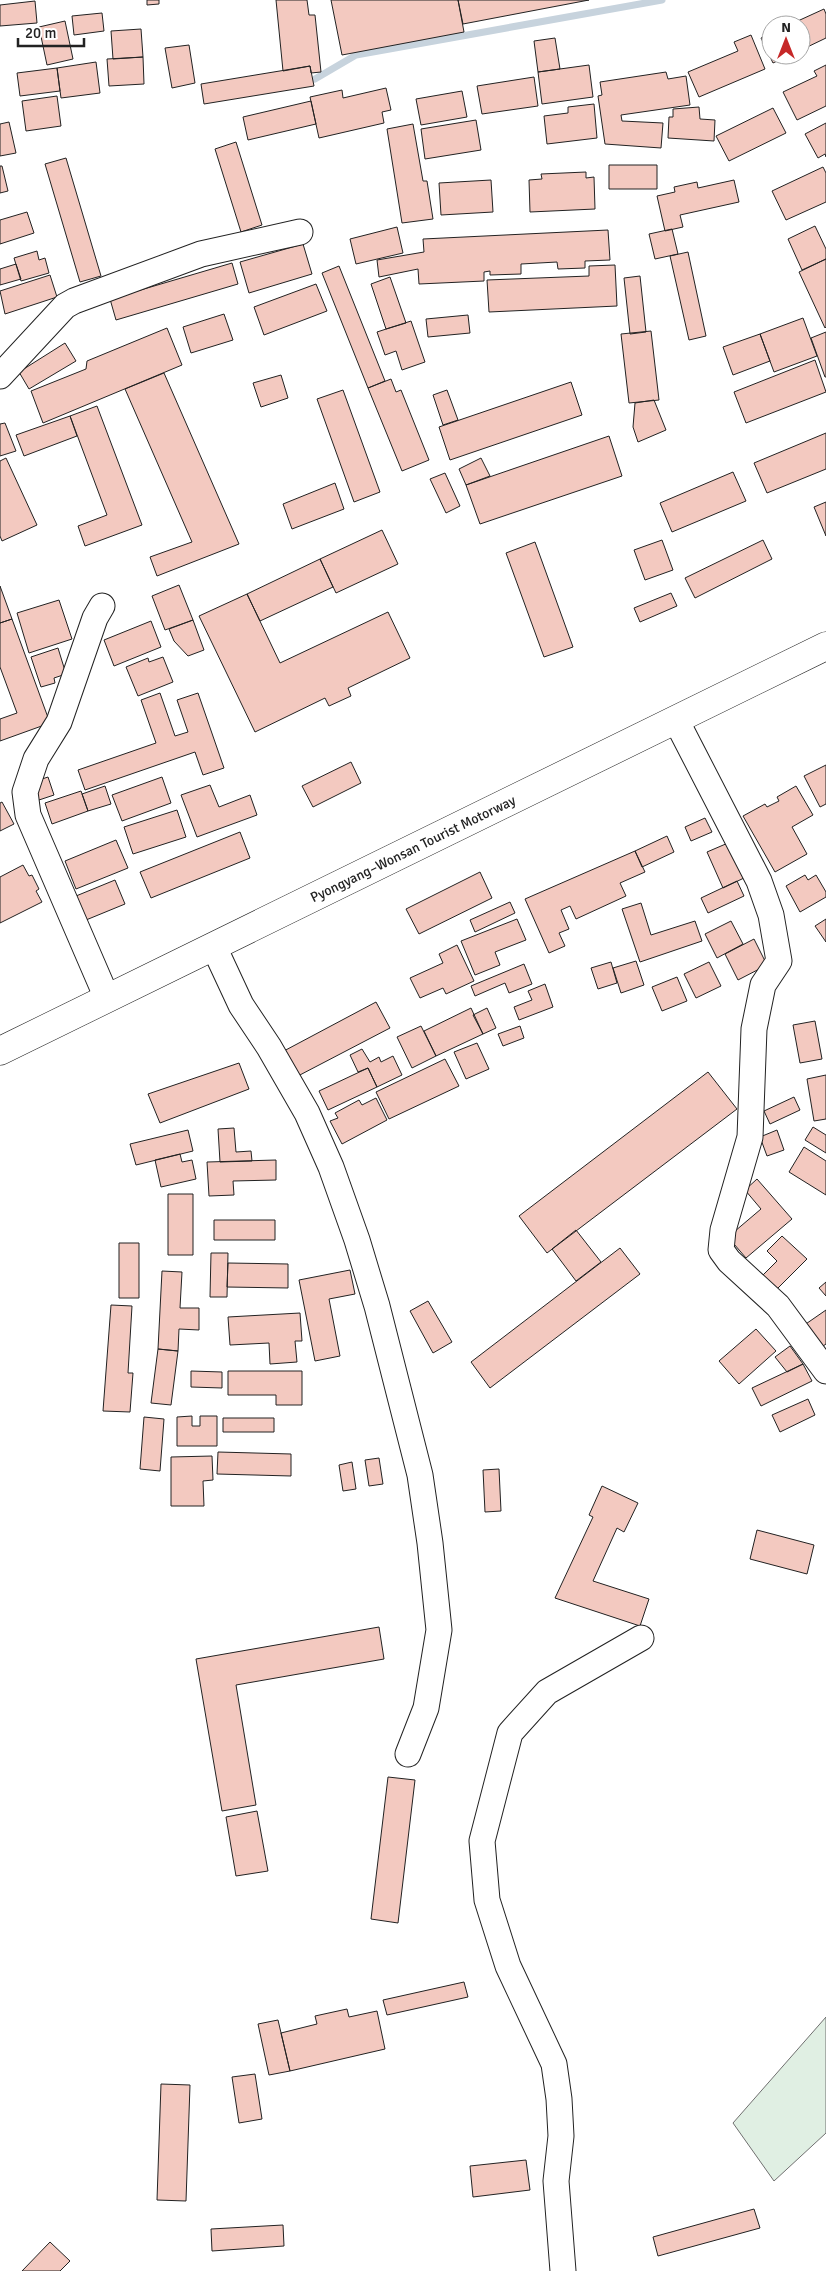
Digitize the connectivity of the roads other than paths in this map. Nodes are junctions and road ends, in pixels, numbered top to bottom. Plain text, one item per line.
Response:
1 (300, 232) dead end
2 (0, 376) edge
3 (102, 606) dead end
4 (826, 646) edge
5 (676, 720) junction
6 (214, 947) junction
7 (107, 998) junction
8 (0, 1051) edge
9 (826, 1372) edge
10 (641, 1638) dead end
11 (408, 1754) dead end
12 (563, 2271) edge

1 - 2 street
3 - 7 street
4 - 5 highway, Pyongyang–Wonsan Tourist Motorway
5 - 6 highway, Pyongyang–Wonsan Tourist Motorway
5 - 9 street
6 - 7 highway, Pyongyang–Wonsan Tourist Motorway
6 - 11 street
7 - 8 highway, Pyongyang–Wonsan Tourist Motorway
10 - 12 street

